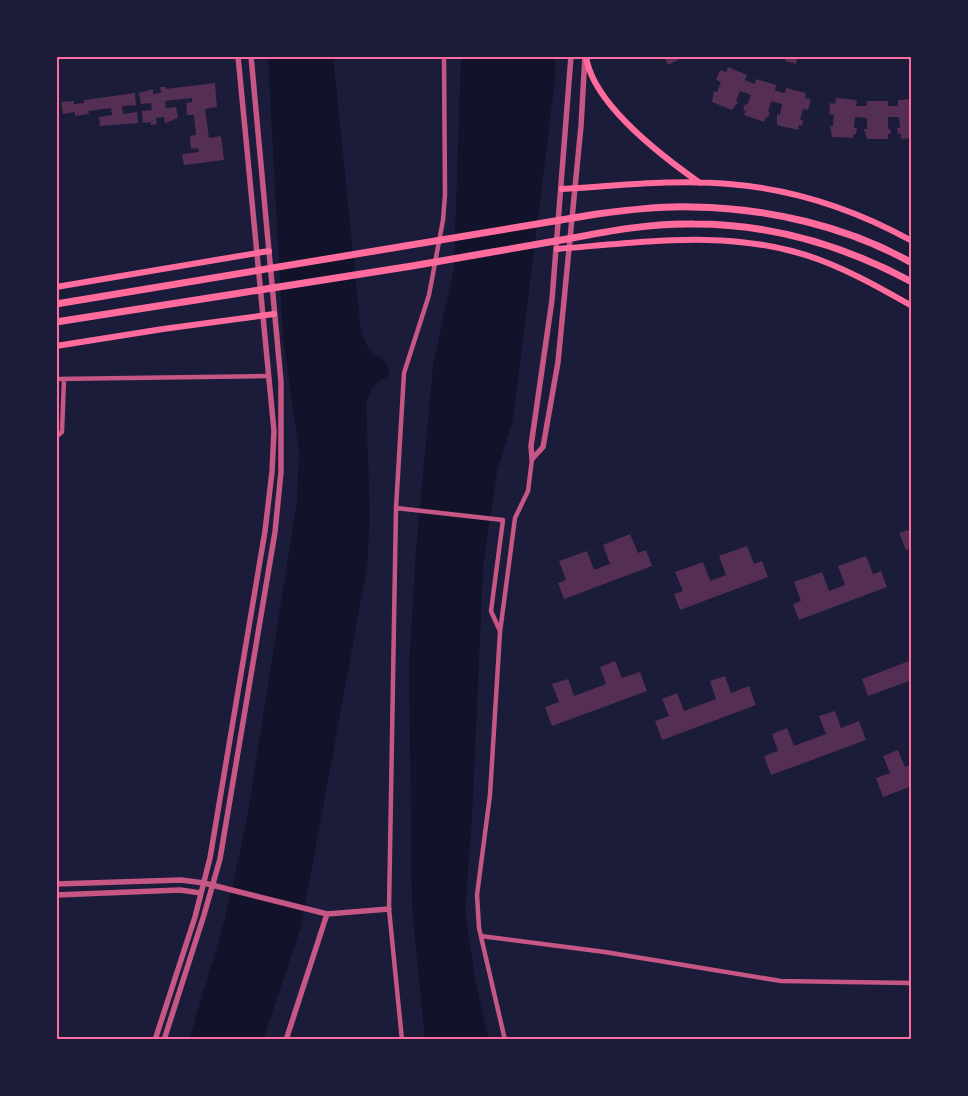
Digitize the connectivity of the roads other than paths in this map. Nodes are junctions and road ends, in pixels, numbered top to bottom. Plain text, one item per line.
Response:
1 (238, 56) edge
2 (251, 56) edge
3 (444, 56) edge
4 (571, 56) edge
5 (585, 56) edge
6 (701, 184) junction
7 (575, 188) junction
8 (562, 189) junction
9 (912, 241) edge
10 (570, 248) junction
11 (557, 249) junction
12 (268, 251) junction
13 (257, 253) junction
14 (912, 263) edge
15 (912, 282) edge
16 (56, 286) edge
17 (56, 304) edge
18 (912, 306) edge
19 (274, 314) junction
20 (263, 316) junction
21 (56, 322) edge
22 (56, 346) edge
23 (268, 376) junction
24 (56, 379) edge
25 (64, 379) junction
26 (56, 437) edge
27 (532, 460) junction
28 (396, 508) junction
29 (500, 632) junction
30 (204, 883) junction
31 (56, 884) edge
32 (212, 886) junction
33 (201, 893) junction
34 (56, 895) edge
35 (389, 909) junction
36 (327, 914) junction
37 (481, 936) junction
38 (912, 983) edge
39 (155, 1040) edge
40 (164, 1040) edge
41 (286, 1040) edge
42 (402, 1040) edge
43 (505, 1040) edge

1 - 13 street
2 - 12 street
3 - 28 street
4 - 8 street
5 - 6 main road
5 - 7 street
6 - 7 main road
6 - 9 main road
7 - 8 main road
7 - 10 street
8 - 11 street
10 - 11 main road
10 - 18 main road
10 - 27 street
11 - 27 street
12 - 13 main road
12 - 19 street
13 - 16 main road
13 - 20 street
14 - 17 main road
15 - 21 main road
19 - 20 main road
19 - 32 street
20 - 22 main road
20 - 23 street
23 - 25 street
23 - 30 street
24 - 25 street
25 - 26 street
27 - 29 street
28 - 29 street
28 - 35 street
29 - 37 street
30 - 31 street
30 - 32 street
30 - 33 street
32 - 33 street
32 - 36 street
32 - 40 street
33 - 34 street
33 - 39 street
35 - 36 street
35 - 42 street
36 - 41 street
37 - 38 street
37 - 43 street

